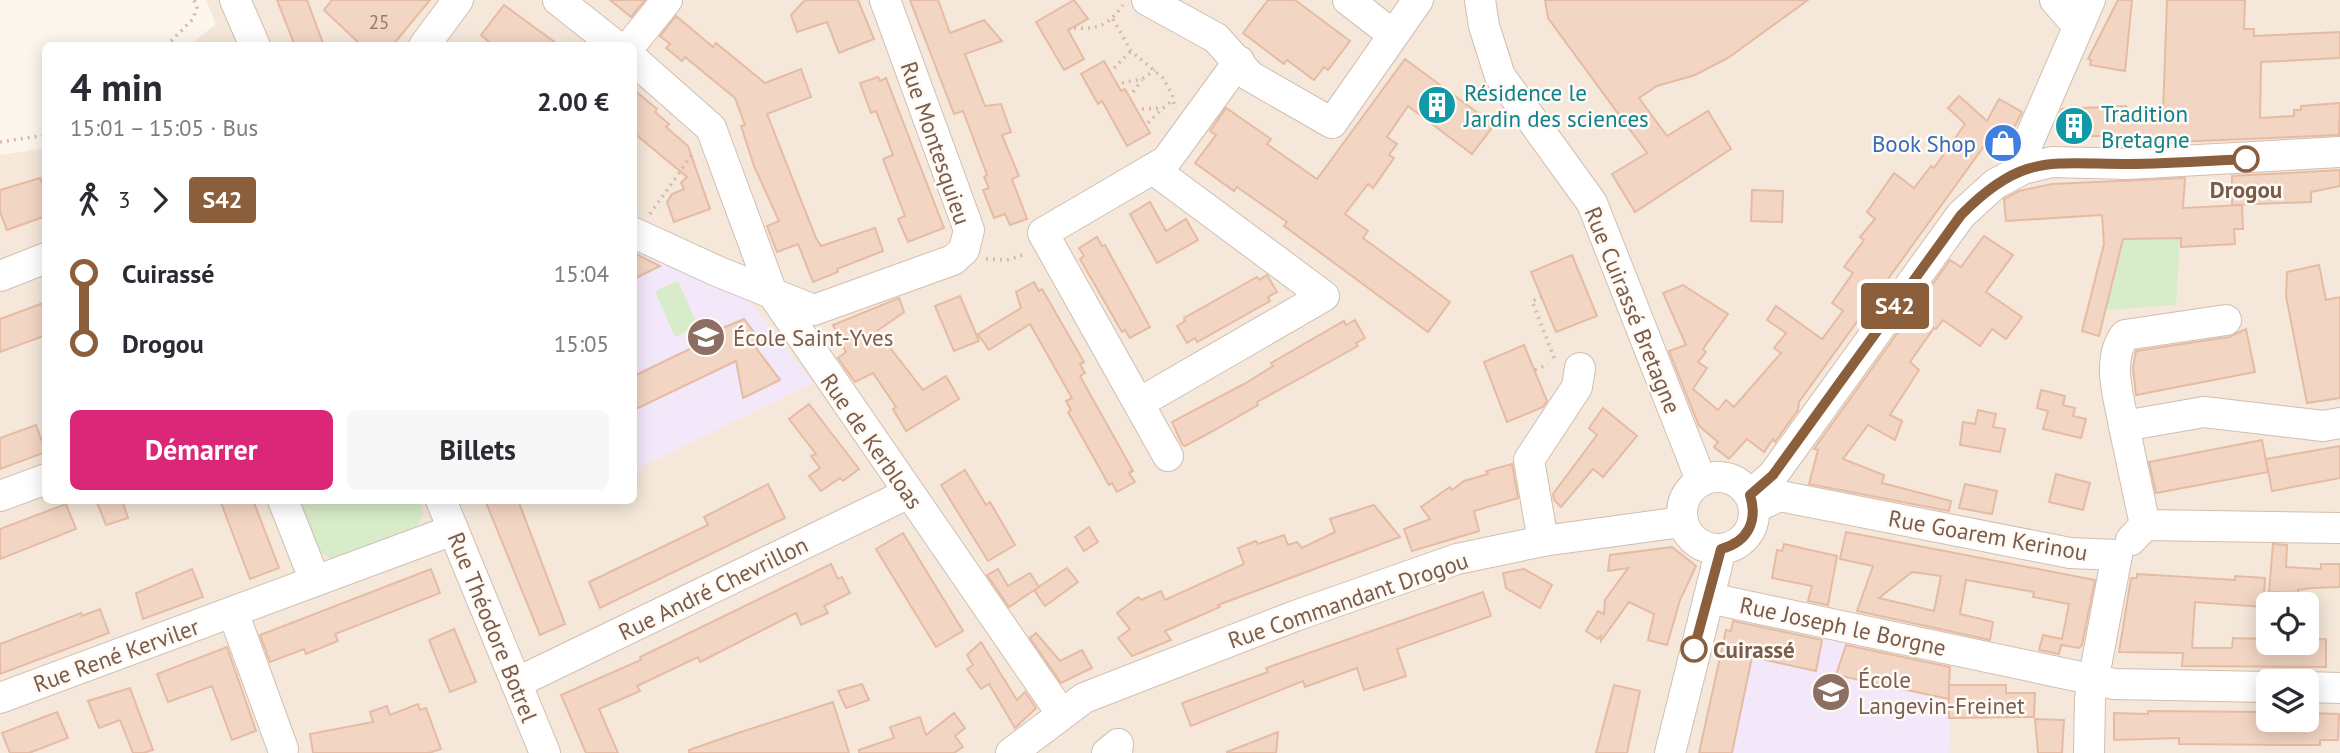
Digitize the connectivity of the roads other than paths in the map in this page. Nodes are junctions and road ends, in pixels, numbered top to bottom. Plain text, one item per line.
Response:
1 (235, 0) edge
2 (458, 0) edge
3 (558, 0) edge
4 (667, 0) edge
5 (885, 0) edge
6 (1147, 0) edge
7 (1348, 0) edge
8 (1418, 0) edge
9 (1480, 0) edge
10 (2055, 0) edge
11 (2083, 13) edge
12 (1392, 34) junction
13 (253, 42) edge
14 (427, 42) edge
15 (611, 42) edge
16 (633, 42) edge
17 (1239, 61) junction
18 (637, 63) edge
19 (2340, 152) edge
20 (1153, 169) junction
21 (2023, 169) junction
22 (637, 235) edge
23 (42, 260) edge
24 (0, 276) edge
25 (772, 293) junction
26 (2226, 320) dead end
27 (1568, 364) road end
28 (1139, 403) junction
29 (2340, 423) edge
30 (2124, 426) junction
31 (1168, 456) dead end
32 (42, 480) edge
33 (1701, 480) junction
34 (909, 493) junction
35 (0, 496) edge
36 (1752, 501) junction
37 (284, 504) edge
38 (443, 504) edge
39 (1682, 522) junction
40 (2145, 525) junction
41 (2340, 527) edge
42 (453, 530) junction
43 (1544, 541) junction
44 (1721, 549) junction
45 (2116, 555) junction
46 (315, 581) junction
47 (1709, 598) junction
48 (233, 612) junction
49 (1143, 676) junction
50 (2093, 680) junction
51 (516, 683) junction
52 (2256, 687) edge
53 (2319, 687) edge
54 (2340, 688) edge
55 (0, 698) edge
56 (1061, 713) junction
57 (283, 749) dead end
58 (545, 753) edge
59 (1011, 753) edge
60 (1037, 753) edge
61 (1107, 753) edge
62 (1117, 753) edge
63 (1670, 753) edge
64 (2089, 753) edge

1 - 13 street
2 - 14 street
3 - 15 street
4 - 16 street
5 - 25 street, Rue Montesquieu
6 - 17 street
7 - 12 street
8 - 12 street
9 - 33 street, Rue Cuirassé Bretagne
10 - 11 street
11 - 21 street
12 - 17 street
17 - 20 street
18 - 25 street, Rue de Kerbloas
19 - 21 street
20 - 28 street
20 - 28 street
21 - 36 street
22 - 25 street, Rue Montesquieu
23 - 24 street
25 - 34 street, Rue de Kerbloas
26 - 30 street
27 - 43 street
28 - 31 street
29 - 30 street
30 - 40 street
32 - 35 street
33 - 36 street
33 - 39 street
34 - 51 street, Rue André Chevrillon
34 - 56 street, Rue de Kerbloas
36 - 44 street
36 - 45 street, Rue Goarem Kerinou
37 - 46 street
38 - 42 street, Rue Théodore Botrel
39 - 43 street, Rue Commandant Drogou
39 - 44 street
40 - 41 street
40 - 45 street, Rue Goarem Kerinou
42 - 46 street, Rue René Kerviler
42 - 51 street, Rue Théodore Botrel
43 - 49 street, Rue Commandant Drogou
44 - 47 street
45 - 50 street
46 - 48 street, Rue René Kerviler
47 - 50 street, Rue Joseph le Borgne
47 - 63 street
48 - 55 street, Rue René Kerviler
48 - 57 street
49 - 56 street, Rue Commandant Drogou
49 - 60 street, Rue Commandant Drogou
50 - 52 street, Rue Joseph le Borgne
50 - 64 street
51 - 58 street, Rue Théodore Botrel
53 - 54 street
56 - 59 street, Rue Commandant Drogou
61 - 62 street

